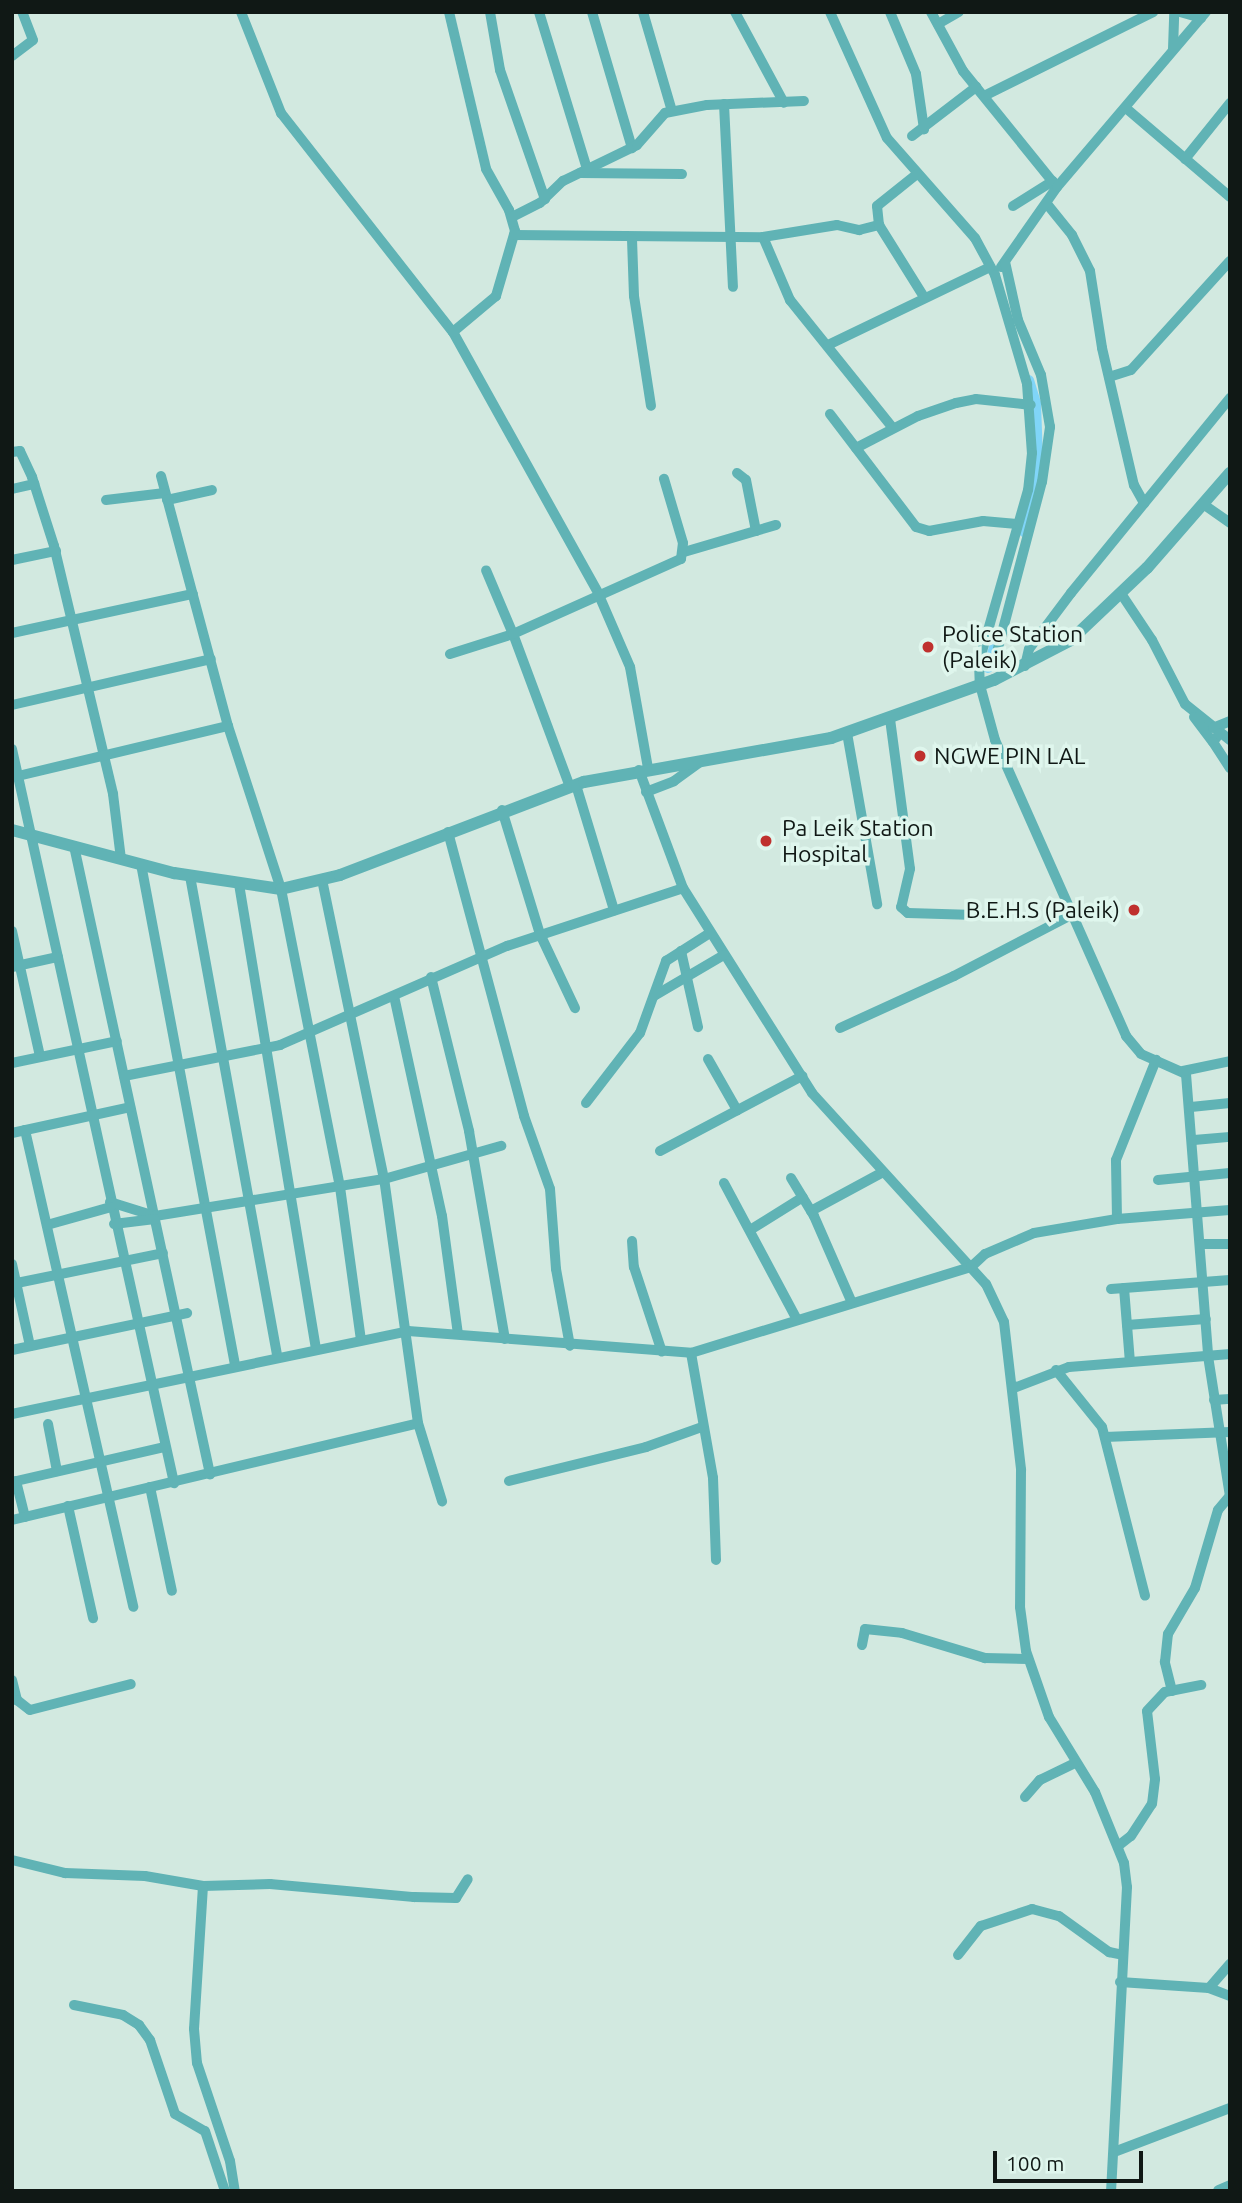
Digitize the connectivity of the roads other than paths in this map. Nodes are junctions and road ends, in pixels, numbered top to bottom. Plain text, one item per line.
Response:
1 (22, 12) edge
2 (240, 12) edge
3 (449, 12) edge
4 (490, 12) edge
5 (539, 12) edge
6 (592, 12) edge
7 (643, 12) edge
8 (735, 12) edge
9 (830, 12) edge
10 (890, 12) edge
11 (931, 12) edge
12 (959, 12) edge
13 (1153, 12) edge
14 (1174, 12) edge
15 (1180, 12) edge
16 (1203, 15) edge
17 (937, 24) junction
18 (1173, 49) junction
19 (12, 56) edge
20 (980, 92) junction
21 (804, 101) dead end
22 (784, 103) junction
23 (1230, 103) edge
24 (724, 104) junction
25 (1127, 109) junction
26 (672, 111) junction
27 (923, 129) junction
28 (912, 136) dead end
29 (632, 148) junction
30 (1185, 159) junction
31 (583, 171) junction
32 (682, 174) dead end
33 (917, 174) junction
34 (1055, 184) junction
35 (1230, 197) edge
36 (545, 199) junction
37 (1047, 204) junction
38 (1013, 206) dead end
39 (512, 217) junction
40 (879, 225) junction
41 (514, 235) junction
42 (728, 236) junction
43 (763, 237) junction
44 (632, 239) junction
45 (1230, 261) edge
46 (1004, 263) junction
47 (993, 271) junction
48 (733, 287) dead end
49 (924, 297) junction
50 (453, 332) junction
51 (828, 345) junction
52 (1037, 365) junction
53 (1109, 377) junction
54 (1028, 378) junction
55 (1230, 398) edge
56 (1031, 405) junction
57 (651, 406) dead end
58 (830, 414) dead end
59 (893, 428) junction
60 (856, 448) junction
61 (12, 452) edge
62 (1230, 472) edge
63 (737, 473) dead end
64 (161, 476) dead end
65 (664, 479) dead end
66 (34, 484) junction
67 (12, 489) edge
68 (212, 491) dead end
69 (166, 497) junction
70 (106, 500) dead end
71 (1144, 503) junction
72 (1202, 504) junction
73 (1230, 523) edge
74 (1017, 524) junction
75 (776, 525) dead end
76 (756, 531) junction
77 (55, 551) junction
78 (684, 552) junction
79 (12, 560) edge
80 (486, 570) dead end
81 (598, 593) junction
82 (193, 594) junction
83 (1122, 595) junction
84 (74, 619) junction
85 (12, 633) edge
86 (513, 634) junction
87 (998, 648) dead end
88 (450, 654) dead end
89 (211, 659) junction
90 (1026, 666) junction
91 (980, 685) junction
92 (87, 688) junction
93 (12, 705) edge
94 (890, 719) junction
95 (1230, 722) edge
96 (228, 726) junction
97 (847, 733) junction
98 (1215, 734) junction
99 (1230, 740) edge
100 (12, 749) edge
101 (105, 756) junction
102 (703, 760) junction
103 (1230, 768) edge
104 (643, 769) junction
105 (18, 776) junction
106 (573, 786) junction
107 (646, 792) junction
108 (502, 810) junction
109 (12, 830) edge
110 (448, 832) junction
111 (31, 835) junction
112 (74, 846) junction
113 (121, 859) junction
114 (141, 864) junction
115 (190, 876) junction
116 (323, 880) junction
117 (239, 884) junction
118 (683, 888) junction
119 (281, 889) junction
120 (877, 904) dead end
121 (614, 910) junction
122 (1073, 914) junction
123 (975, 915) dead end
124 (12, 931) edge
125 (710, 933) junction
126 (540, 934) junction
127 (681, 951) junction
128 (724, 955) junction
129 (58, 957) junction
130 (480, 957) junction
131 (16, 966) edge
132 (431, 977) junction
133 (686, 980) junction
134 (394, 996) junction
135 (653, 996) junction
136 (575, 1008) dead end
137 (353, 1016) junction
138 (698, 1027) dead end
139 (840, 1028) dead end
140 (310, 1034) junction
141 (117, 1041) junction
142 (77, 1048) junction
143 (268, 1048) junction
144 (40, 1056) junction
145 (221, 1057) junction
146 (708, 1059) dead end
147 (1156, 1060) junction
148 (1230, 1061) edge
149 (12, 1063) edge
150 (177, 1065) junction
151 (1183, 1071) junction
152 (124, 1076) junction
153 (802, 1076) junction
154 (586, 1103) dead end
155 (1230, 1103) edge
156 (131, 1107) junction
157 (1191, 1107) junction
158 (737, 1110) junction
159 (91, 1115) junction
160 (25, 1130) junction
161 (12, 1133) edge
162 (1230, 1137) edge
163 (1194, 1140) junction
164 (501, 1146) dead end
165 (660, 1151) dead end
166 (474, 1154) junction
167 (431, 1168) junction
168 (883, 1172) junction
169 (1230, 1173) edge
170 (1197, 1176) junction
171 (791, 1178) dead end
172 (384, 1179) junction
173 (1158, 1180) dead end
174 (724, 1183) dead end
175 (340, 1187) junction
176 (292, 1193) junction
177 (803, 1197) junction
178 (248, 1199) junction
179 (111, 1204) junction
180 (204, 1206) junction
181 (1230, 1210) edge
182 (811, 1211) junction
183 (1200, 1212) junction
184 (155, 1217) junction
185 (1117, 1219) junction
186 (114, 1224) junction
187 (47, 1226) junction
188 (750, 1230) junction
189 (632, 1241) dead end
190 (1202, 1244) junction
191 (1230, 1244) edge
192 (163, 1253) junction
193 (125, 1261) junction
194 (12, 1264) edge
195 (971, 1267) junction
196 (58, 1274) junction
197 (1230, 1280) edge
198 (1204, 1282) junction
199 (14, 1283) edge
200 (1124, 1288) junction
201 (1111, 1289) dead end
202 (852, 1303) junction
203 (183, 1314) junction
204 (1206, 1319) junction
205 (797, 1320) junction
206 (138, 1322) junction
207 (1127, 1325) junction
208 (408, 1331) junction
209 (458, 1334) junction
210 (71, 1337) junction
211 (505, 1339) junction
212 (361, 1340) junction
213 (30, 1346) junction
214 (570, 1346) junction
215 (316, 1348) junction
216 (12, 1350) edge
217 (662, 1352) junction
218 (691, 1353) junction
219 (1230, 1354) edge
220 (277, 1356) junction
221 (1208, 1356) junction
222 (1130, 1362) junction
223 (235, 1365) junction
224 (1056, 1370) junction
225 (189, 1375) junction
226 (150, 1383) junction
227 (1014, 1388) junction
228 (85, 1398) junction
229 (1230, 1398) edge
230 (1214, 1400) junction
231 (12, 1414) edge
232 (418, 1423) junction
233 (48, 1424) dead end
234 (702, 1427) junction
235 (1224, 1433) edge
236 (1105, 1437) junction
237 (165, 1447) junction
238 (97, 1462) junction
239 (1227, 1469) edge
240 (57, 1471) junction
241 (210, 1475) junction
242 (509, 1481) dead end
243 (14, 1482) edge
244 (174, 1483) junction
245 (150, 1487) junction
246 (108, 1497) junction
247 (1230, 1497) edge
248 (442, 1501) dead end
249 (68, 1506) junction
250 (25, 1517) junction
251 (12, 1520) edge
252 (716, 1560) dead end
253 (172, 1591) dead end
254 (1145, 1596) dead end
255 (133, 1607) dead end
256 (93, 1618) dead end
257 (862, 1645) dead end
258 (1028, 1659) junction
259 (12, 1680) edge
260 (131, 1684) dead end
261 (1201, 1685) dead end
262 (1172, 1690) junction
263 (1075, 1763) junction
264 (1025, 1797) dead end
265 (1118, 1846) junction
266 (12, 1860) edge
267 (468, 1879) dead end
268 (203, 1886) junction
269 (958, 1955) dead end
270 (1122, 1955) junction
271 (1230, 1964) edge
272 (1121, 1982) junction
273 (1209, 1988) junction
274 (1230, 1996) edge
275 (74, 2005) dead end
276 (1230, 2108) edge
277 (1114, 2152) junction
278 (1230, 2186) edge
279 (225, 2191) edge
280 (235, 2191) edge
281 (1111, 2191) edge
282 (1219, 2191) edge

1 - 19 street
2 - 50 street
3 - 39 street
4 - 36 street
5 - 31 street
6 - 29 street
7 - 26 street
8 - 22 street
9 - 33 street
10 - 27 street
11 - 17 street
12 - 17 street
13 - 20 street
14 - 18 street
15 - 16 street
16 - 18 street
17 - 20 street
18 - 25 street
20 - 27 street
20 - 34 street
21 - 22 street
22 - 24 street
23 - 30 street
24 - 26 street
24 - 42 street
25 - 30 street
25 - 34 street
26 - 29 street
27 - 28 street
29 - 31 street
30 - 35 street
31 - 32 street
31 - 36 street
33 - 40 street
33 - 47 street
34 - 37 street
34 - 38 street
36 - 39 street
37 - 46 street
37 - 53 street
39 - 41 street
40 - 43 street
40 - 49 street
41 - 44 street
41 - 50 street
42 - 43 street
42 - 44 street
42 - 48 street
43 - 51 street
44 - 57 street
45 - 53 street
46 - 47 street
46 - 52 street
47 - 49 street
47 - 54 street
49 - 51 street
50 - 81 street
51 - 59 street
52 - 54 street
52 - 87 street
53 - 71 street
54 - 56 street
55 - 71 street
56 - 59 street
56 - 74 street
58 - 60 street
59 - 60 street
60 - 74 street
61 - 66 street
62 - 72 street
63 - 76 street
64 - 69 street
65 - 78 street
66 - 67 street
66 - 77 street
68 - 69 street
69 - 70 street
69 - 82 street
71 - 90 street
72 - 73 street
72 - 83 street
74 - 91 street
75 - 76 street
76 - 78 street
77 - 79 street
77 - 84 street
78 - 81 street
80 - 86 street
81 - 86 street
81 - 104 street
82 - 84 street
82 - 89 street
83 - 90 street
83 - 98 street
84 - 85 street
84 - 92 street
86 - 88 street
86 - 106 street
89 - 92 street
89 - 96 street
90 - 91 street
91 - 94 street
91 - 122 street
92 - 93 street
92 - 101 street
94 - 97 street
94 - 123 street
95 - 98 street
96 - 101 street
96 - 119 street
97 - 102 street
97 - 120 street
98 - 99 street
98 - 103 street
100 - 105 street
101 - 105 street
101 - 113 street
102 - 104 street
102 - 107 street
104 - 106 street
104 - 107 street
105 - 111 street
106 - 108 street
106 - 121 street
107 - 118 street
108 - 110 street
108 - 126 street
109 - 111 street
110 - 116 street
110 - 130 street
111 - 112 street
111 - 129 street
112 - 113 street
112 - 141 street
113 - 114 street
114 - 115 street
114 - 150 street
115 - 117 street
115 - 145 street
116 - 119 street
116 - 137 street
117 - 119 street
117 - 143 street
118 - 121 street
118 - 125 street
119 - 140 street
121 - 126 street
122 - 139 street
122 - 147 street
124 - 131 street
125 - 127 street
125 - 128 street
126 - 130 street
126 - 136 street
127 - 133 street
127 - 135 street
128 - 133 street
128 - 153 street
129 - 131 street
129 - 142 street
130 - 132 street
130 - 214 street
131 - 144 street
132 - 134 street
132 - 166 street
133 - 135 street
133 - 138 street
134 - 137 street
134 - 167 street
135 - 154 street
137 - 140 street
137 - 172 street
140 - 143 street
140 - 175 street
141 - 142 street
141 - 152 street
142 - 144 street
142 - 159 street
143 - 145 street
143 - 176 street
144 - 149 street
145 - 150 street
145 - 178 street
146 - 158 street
147 - 151 street
147 - 185 street
148 - 151 street
150 - 152 street
150 - 180 street
151 - 157 street
152 - 156 street
153 - 158 street
153 - 168 street
155 - 157 street
156 - 159 street
156 - 184 street
157 - 163 street
158 - 165 street
159 - 160 street
159 - 179 street
160 - 161 street
160 - 187 street
162 - 163 street
163 - 170 street
164 - 166 street
166 - 167 street
166 - 211 street
167 - 172 street
167 - 209 street
168 - 182 street
168 - 195 street
169 - 170 street
170 - 173 street
170 - 183 street
171 - 177 street
172 - 175 street
172 - 208 street
174 - 188 street
175 - 176 street
175 - 212 street
176 - 178 street
176 - 215 street
177 - 182 street
177 - 188 street
178 - 180 street
178 - 220 street
179 - 184 street
179 - 186 street
179 - 187 street
180 - 184 street
180 - 223 street
181 - 183 street
182 - 202 street
183 - 185 street
183 - 190 street
184 - 186 street
184 - 192 street
185 - 195 street
186 - 193 street
187 - 196 street
188 - 205 street
189 - 217 street
190 - 191 street
190 - 198 street
192 - 193 street
192 - 203 street
193 - 196 street
193 - 206 street
194 - 199 street
195 - 202 street
195 - 227 street
196 - 199 street
196 - 210 street
197 - 198 street
198 - 200 street
198 - 204 street
199 - 213 street
200 - 201 street
200 - 207 street
202 - 205 street
203 - 206 street
203 - 225 street
204 - 207 street
204 - 221 street
205 - 218 street
206 - 210 street
206 - 226 street
207 - 222 street
208 - 209 street
208 - 212 street
208 - 232 street
209 - 211 street
210 - 213 street
210 - 228 street
211 - 214 street
212 - 215 street
213 - 216 street
214 - 217 street
215 - 220 street
217 - 218 street
218 - 234 street
219 - 221 street
220 - 223 street
221 - 222 street
221 - 230 street
222 - 224 street
223 - 225 street
224 - 227 street
224 - 236 street
225 - 226 street
225 - 241 street
226 - 228 street
226 - 237 street
227 - 258 street
228 - 231 street
228 - 238 street
229 - 230 street
230 - 235 street
232 - 241 street
232 - 248 street
233 - 240 street
234 - 242 street
234 - 252 street
235 - 236 street
235 - 239 street
236 - 254 street
237 - 238 street
237 - 244 street
238 - 240 street
238 - 246 street
239 - 247 street
240 - 243 street
241 - 244 street
243 - 250 street
244 - 245 street
245 - 246 street
245 - 253 street
246 - 249 street
246 - 255 street
247 - 262 street
249 - 250 street
249 - 256 street
250 - 251 street
257 - 258 street
258 - 263 street
259 - 260 street
261 - 262 street
262 - 265 street
263 - 264 street
263 - 265 street
265 - 270 street
266 - 268 street
267 - 268 street
268 - 280 street
269 - 270 street
270 - 272 street
271 - 273 street
272 - 273 street
272 - 277 street
273 - 274 street
275 - 279 street
276 - 277 street
277 - 281 street
278 - 282 street

